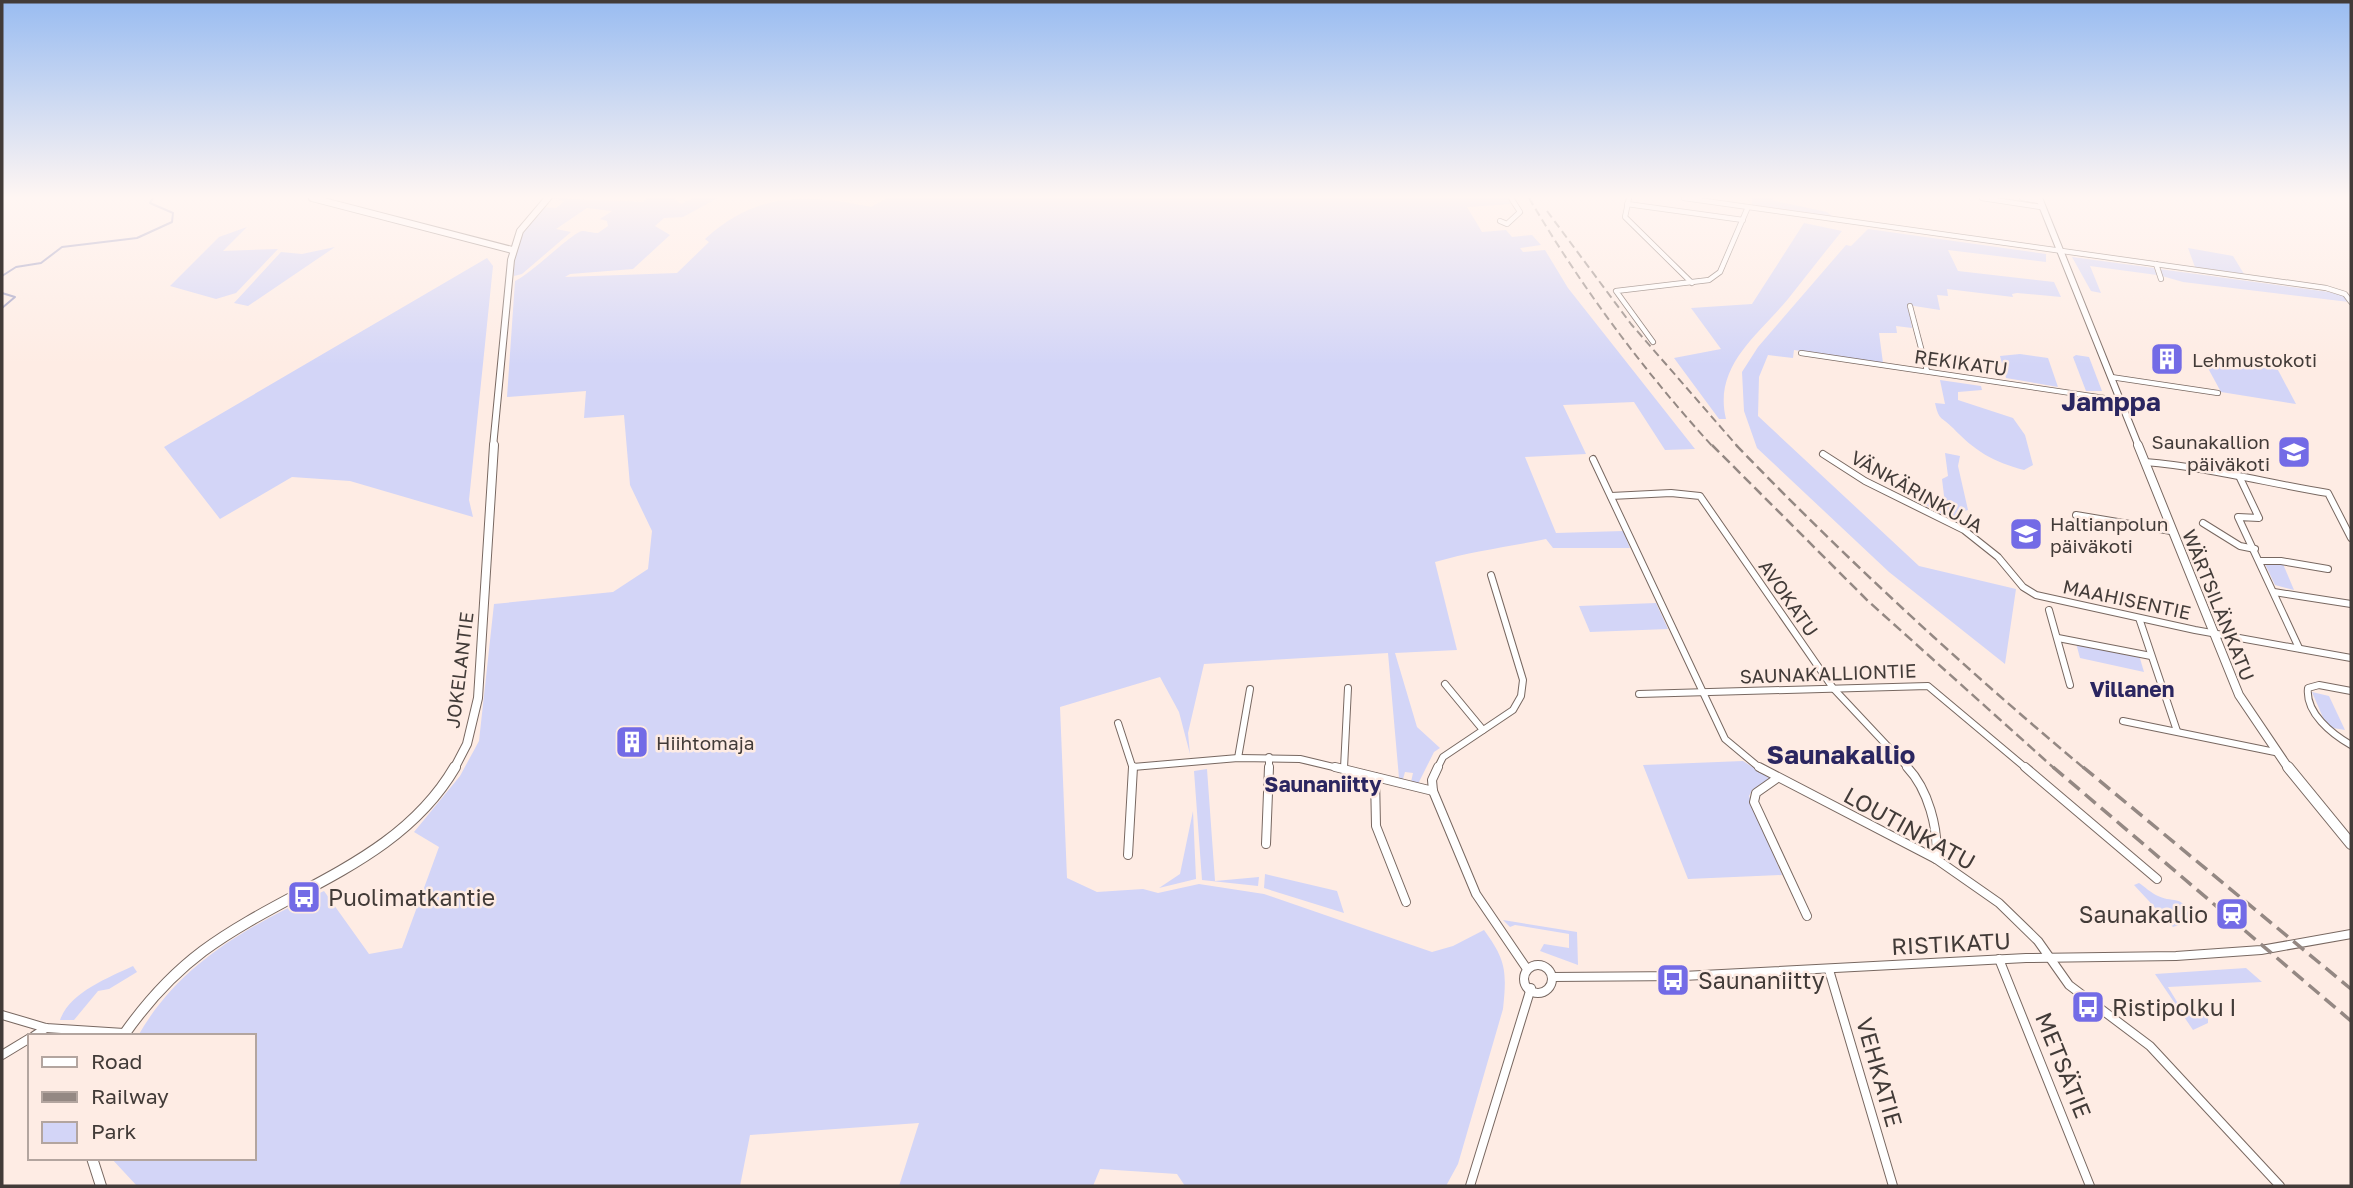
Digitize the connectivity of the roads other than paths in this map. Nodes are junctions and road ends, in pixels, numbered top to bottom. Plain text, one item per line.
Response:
1 (512, 253) edge
2 (1661, 253) edge
3 (1728, 253) edge
4 (2059, 253) edge
5 (2076, 253) edge
6 (2156, 264) junction
7 (2161, 279) dead end
8 (1692, 283) junction
9 (2351, 302) edge
10 (1910, 306) dead end
11 (1653, 342) dead end
12 (1801, 353) dead end
13 (1927, 371) junction
14 (2111, 377) junction
15 (2218, 393) dead end
16 (2118, 400) junction
17 (1823, 454) dead end
18 (1593, 459) dead end
19 (2145, 462) junction
20 (2240, 478) junction
21 (1611, 496) junction
22 (2076, 515) dead end
23 (2203, 523) dead end
24 (2171, 531) junction
25 (2351, 538) edge
26 (2255, 550) junction
27 (2260, 561) junction
28 (2328, 569) dead end
29 (1491, 575) dead end
30 (2023, 587) joint
31 (2274, 592) junction
32 (2351, 604) edge
33 (2049, 610) dead end
34 (2139, 618) junction
35 (2211, 632) junction
36 (2058, 638) junction
37 (2299, 648) junction
38 (2151, 656) junction
39 (2351, 658) edge
40 (1445, 684) dead end
41 (2070, 685) dead end
42 (1348, 688) dead end
43 (1833, 688) junction
44 (1250, 689) dead end
45 (2351, 691) edge
46 (1702, 692) junction
47 (1639, 694) dead end
48 (2123, 721) dead end
49 (1118, 723) dead end
50 (1483, 730) junction
51 (2177, 731) junction
52 (2351, 745) edge
53 (2275, 752) junction
54 (1269, 757) junction
55 (1238, 758) junction
56 (1133, 767) junction
57 (1344, 768) junction
58 (1375, 776) junction
59 (1776, 779) junction
60 (1433, 790) junction
61 (1266, 844) dead end
62 (2351, 844) edge
63 (1128, 855) dead end
64 (1937, 859) junction
65 (2157, 879) dead end
66 (1406, 902) dead end
67 (1807, 916) dead end
68 (2351, 934) edge
69 (2051, 957) junction
70 (1999, 959) junction
71 (1527, 968) junction
72 (1829, 970) junction
73 (1552, 977) junction
74 (1531, 988) junction
75 (2, 1016) edge
76 (46, 1028) junction
77 (37, 1034) edge
78 (112, 1034) edge
79 (124, 1034) edge
80 (28, 1039) edge
81 (2, 1055) edge
82 (93, 1160) edge
83 (102, 1186) edge
84 (1470, 1186) edge
85 (1893, 1186) edge
86 (2090, 1186) edge
87 (2280, 1186) edge

1 - 79 street, JOKELANTIE
2 - 8 street
3 - 8 street
4 - 14 street, WÄRTSILÄNKATU
5 - 6 street
6 - 7 street
6 - 9 street
8 - 11 street
10 - 13 street
12 - 13 street, REKIKATU
13 - 16 street, REKIKATU
14 - 15 street
14 - 16 street, WÄRTSILÄNKATU
16 - 19 street, WÄRTSILÄNKATU
17 - 30 street, VÄNKÄRINKUJA
18 - 21 street, LOUTINKATU
19 - 20 street
19 - 24 street, WÄRTSILÄNKATU
20 - 25 street
20 - 26 street
21 - 43 street, AVOKATU
21 - 46 street, LOUTINKATU
22 - 24 street
23 - 26 street
24 - 35 street, WÄRTSILÄNKATU
26 - 27 street
27 - 28 street
27 - 31 street
29 - 50 street
30 - 34 street, MAAHISENTIE
31 - 32 street
31 - 37 street
33 - 36 street
34 - 35 street, MAAHISENTIE
34 - 38 street
35 - 37 street, MAAHISENTIE
35 - 53 street, WÄRTSILÄNKATU
36 - 38 street
36 - 41 street
37 - 39 street, MAAHISENTIE
38 - 51 street
40 - 50 street
42 - 57 street
43 - 46 street, SAUNAKALLIONTIE
43 - 64 street, AVOKATU
43 - 65 street, SAUNAKALLIONTIE
44 - 55 street
45 - 52 street
46 - 47 street, SAUNAKALLIONTIE
46 - 59 street, LOUTINKATU
48 - 51 street
49 - 56 street
50 - 60 street
51 - 53 street
53 - 62 street, WÄRTSILÄNKATU
54 - 55 street
54 - 57 street
54 - 61 street
55 - 56 street
56 - 63 street
57 - 58 street
58 - 60 street
58 - 66 street
59 - 64 street, LOUTINKATU
59 - 67 street
60 - 71 street
64 - 69 street, LOUTINKATU
68 - 69 street, RISTIKATU
69 - 70 street, RISTIKATU
69 - 87 street, LOUTINKATU
70 - 72 street, RISTIKATU
70 - 86 street, METSÄTIE
71 - 73 street
71 - 74 street
72 - 73 street, RISTIKATU
72 - 85 street, VEHKATIE
73 - 74 street
74 - 84 street
75 - 76 street
76 - 77 street
76 - 78 street
80 - 81 street
82 - 83 street

